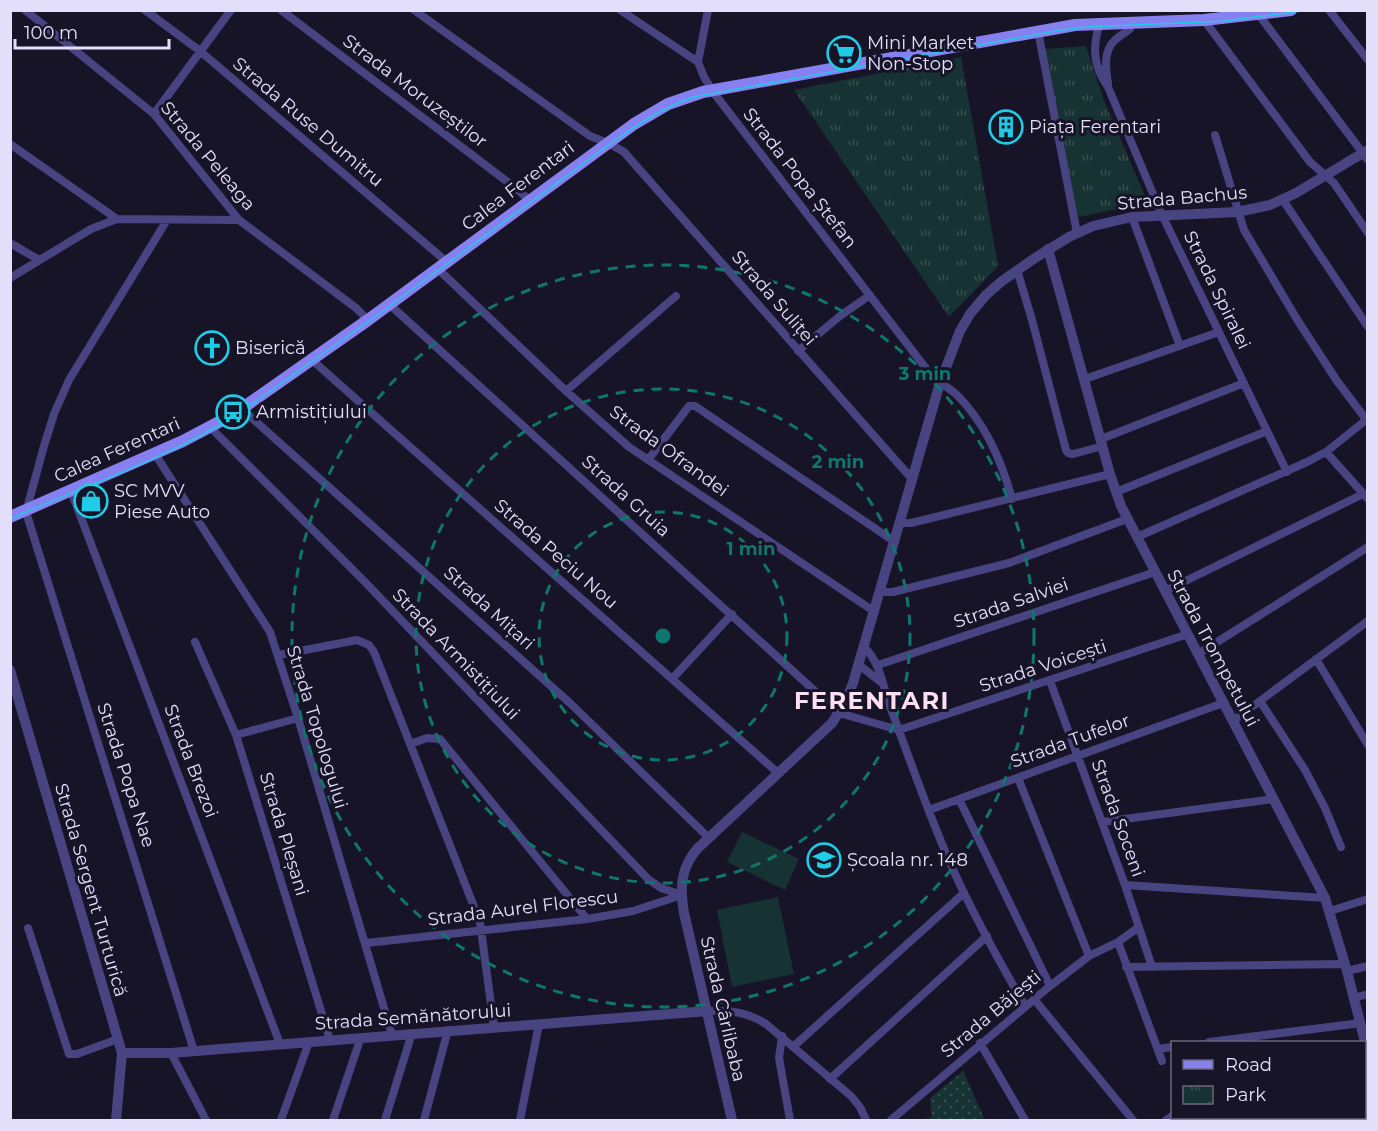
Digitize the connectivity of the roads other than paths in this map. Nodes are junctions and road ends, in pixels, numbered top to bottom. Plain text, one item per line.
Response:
1 (25, 10) edge
2 (145, 10) edge
3 (231, 10) edge
4 (281, 10) edge
5 (414, 10) edge
6 (620, 10) edge
7 (708, 10) edge
8 (1104, 10) edge
9 (1125, 10) edge
10 (1190, 10) edge
11 (1290, 10) edge
12 (1329, 10) edge
13 (1259, 15) junction
14 (1133, 16) edge
15 (1204, 20) junction
16 (1100, 23) junction
17 (1038, 31) junction
18 (200, 51) junction
19 (1368, 60) edge
20 (698, 62) junction
21 (1108, 87) junction
22 (712, 91) junction
23 (154, 114) junction
24 (1215, 135) dead end
25 (608, 143) junction
26 (10, 144) edge
27 (1366, 155) edge
28 (1325, 176) junction
29 (529, 200) junction
30 (1282, 200) junction
31 (1237, 212) junction
32 (1162, 215) junction
33 (1132, 217) junction
34 (117, 219) junction
35 (167, 220) junction
36 (239, 220) junction
37 (1077, 233) junction
38 (1368, 233) edge
39 (10, 243) edge
40 (1048, 249) junction
41 (39, 260) junction
42 (442, 265) junction
43 (1017, 270) junction
44 (10, 278) edge
45 (870, 295) junction
46 (676, 296) dead end
47 (389, 304) junction
48 (368, 320) junction
49 (1368, 327) edge
50 (1219, 332) junction
51 (1180, 346) junction
52 (798, 351) junction
53 (312, 360) junction
54 (1085, 379) junction
55 (940, 382) junction
56 (1244, 383) junction
57 (566, 391) junction
58 (242, 409) junction
59 (1366, 421) edge
60 (211, 428) junction
61 (1267, 431) junction
62 (1102, 442) junction
63 (1326, 452) junction
64 (155, 454) junction
65 (648, 460) junction
66 (1287, 472) junction
67 (1110, 474) junction
68 (912, 479) junction
69 (71, 490) junction
70 (1116, 492) junction
71 (1365, 497) edge
72 (1011, 499) junction
73 (26, 510) junction
74 (10, 517) edge
75 (1127, 519) junction
76 (900, 523) junction
77 (1137, 537) junction
78 (895, 542) junction
79 (1368, 547) edge
80 (1155, 572) junction
81 (1165, 591) junction
82 (881, 592) junction
83 (875, 612) junction
84 (732, 614) junction
85 (1368, 621) edge
86 (1188, 634) junction
87 (195, 642) dead end
88 (864, 647) junction
89 (1198, 654) junction
90 (279, 655) junction
91 (1316, 659) junction
92 (859, 665) junction
93 (878, 665) junction
94 (10, 670) edge
95 (672, 679) junction
96 (1050, 681) junction
97 (882, 682) junction
98 (1260, 701) junction
99 (1224, 703) junction
100 (839, 713) junction
101 (298, 718) junction
102 (1233, 721) junction
103 (899, 730) junction
104 (236, 735) junction
105 (410, 744) junction
106 (1368, 745) edge
107 (1078, 756) junction
108 (778, 773) junction
109 (1018, 778) junction
110 (959, 799) junction
111 (1274, 799) junction
112 (928, 810) junction
113 (1102, 822) junction
114 (709, 838) junction
115 (1341, 847) dead end
116 (1125, 885) junction
117 (964, 893) junction
118 (1325, 898) junction
119 (1368, 899) edge
120 (682, 900) junction
121 (1330, 911) junction
122 (587, 919) junction
123 (1139, 927) junction
124 (28, 928) dead end
125 (482, 930) junction
126 (987, 936) junction
127 (1118, 942) junction
128 (366, 943) junction
129 (1089, 956) junction
130 (1368, 966) edge
131 (1126, 967) junction
132 (1152, 967) junction
133 (1346, 967) junction
134 (1050, 986) junction
135 (1368, 994) edge
136 (1354, 998) junction
137 (1034, 999) junction
138 (1025, 1006) junction
139 (708, 1011) junction
140 (1360, 1023) junction
141 (539, 1024) junction
142 (494, 1027) junction
143 (448, 1030) junction
144 (412, 1033) junction
145 (392, 1035) junction
146 (782, 1036) junction
147 (361, 1038) junction
148 (118, 1039) junction
149 (330, 1040) junction
150 (1217, 1041) edge
151 (1365, 1041) edge
152 (309, 1042) junction
153 (980, 1043) junction
154 (280, 1044) junction
155 (794, 1046) junction
156 (1171, 1047) edge
157 (1158, 1049) junction
158 (194, 1051) junction
159 (122, 1053) junction
160 (171, 1053) junction
161 (1162, 1060) dead end
162 (830, 1079) junction
163 (116, 1120) edge
164 (206, 1120) edge
165 (282, 1120) edge
166 (333, 1120) edge
167 (385, 1120) edge
168 (424, 1120) edge
169 (520, 1120) edge
170 (732, 1120) edge
171 (790, 1120) edge
172 (866, 1120) edge
173 (891, 1120) edge
174 (1025, 1120) edge
175 (1133, 1120) edge

1 - 23 street, Strada Peleaga
2 - 18 street, Strada Ruse Dumitru
3 - 18 street
4 - 29 street, Strada Moruzeștilor
5 - 25 street, Strada Suliței
6 - 20 street
7 - 20 street
8 - 16 main road
9 - 14 main road
10 - 15 main road
11 - 13 main road, Calea Ferentari
12 - 19 street
13 - 15 main road, Calea Ferentari
13 - 27 street
14 - 15 main road, Calea Ferentari
14 - 16 main road, Calea Ferentari
14 - 21 street, Strada Spiralei
15 - 28 street
16 - 17 main road, Calea Ferentari
16 - 21 street, Strada Spiralei
17 - 22 main road, Calea Ferentari
17 - 37 street
18 - 23 street
18 - 42 street, Strada Ruse Dumitru
20 - 22 street, Strada Popa Ștefan
21 - 32 street, Strada Spiralei
22 - 25 main road, Calea Ferentari
22 - 45 street, Strada Popa Ștefan
23 - 36 street, Strada Peleaga
24 - 31 street
25 - 29 main road, Calea Ferentari
25 - 52 street, Strada Suliței
26 - 34 street
27 - 28 street, Strada Bachus
28 - 30 street, Strada Bachus
28 - 38 street
29 - 42 main road, Calea Ferentari
30 - 31 street, Strada Bachus
30 - 49 street
31 - 32 street, Strada Bachus
31 - 59 street
32 - 33 street, Strada Bachus
32 - 50 street, Strada Spiralei
33 - 37 street, Strada Bachus
33 - 51 street
34 - 35 street
34 - 41 street
35 - 36 street
35 - 73 street
36 - 48 street, Strada Peleaga
37 - 40 street, Strada Bachus
39 - 41 street
40 - 43 street, Strada Bachus
40 - 54 street, Strada Trompetului
41 - 44 street
42 - 47 main road, Calea Ferentari
42 - 57 street, Strada Ofrandei
43 - 55 street, Strada Bachus
43 - 62 street
45 - 52 street
45 - 55 street, Strada Popa Ștefan
46 - 57 street
47 - 48 main road, Calea Ferentari
47 - 84 street, Strada Gruia
48 - 53 main road, Calea Ferentari
50 - 51 street
50 - 56 street, Strada Spiralei
51 - 54 street
52 - 68 street, Strada Suliței
53 - 58 main road, Calea Ferentari
53 - 95 street, Strada Peciu Nou
54 - 62 street, Strada Trompetului
55 - 68 street, Strada Bachus
55 - 72 street, Strada Popa Ștefan
56 - 61 street, Strada Spiralei
56 - 62 street
57 - 65 street, Strada Ofrandei
58 - 60 main road, Calea Ferentari
58 - 114 street, Strada Mițari
59 - 63 street
60 - 64 main road, Calea Ferentari
60 - 120 street, Strada Armistițiului
61 - 66 street, Strada Spiralei
61 - 70 street
62 - 67 street, Strada Trompetului
63 - 66 street
63 - 71 street
64 - 69 main road, Calea Ferentari
64 - 90 street, Strada Topologului
65 - 78 street
65 - 83 street, Strada Ofrandei
66 - 77 street
67 - 70 street, Strada Trompetului
67 - 72 street
68 - 76 street, Strada Bachus
69 - 73 main road, Calea Ferentari
69 - 154 street, Strada Brezoi
70 - 75 street, Strada Trompetului
71 - 81 street
72 - 76 street
73 - 74 main road, Calea Ferentari
73 - 158 street, Strada Popa Nae
75 - 77 street, Strada Trompetului
75 - 82 street
76 - 78 street, Strada Bachus
77 - 80 street, Strada Trompetului
78 - 82 street, Strada Bachus
79 - 89 street
80 - 81 street, Strada Trompetului
80 - 93 street, Strada Salviei
81 - 86 street, Strada Trompetului
82 - 83 street, Strada Bachus
83 - 88 street, Strada Bachus
84 - 95 street
84 - 100 street, Strada Gruia
85 - 91 street
86 - 89 street, Strada Trompetului
86 - 96 street, Strada Voicești
87 - 104 street, Strada Pleșani
88 - 92 street, Strada Bachus
88 - 93 street
89 - 99 street, Strada Trompetului
90 - 101 street, Strada Topologului
90 - 105 street
91 - 98 street
91 - 106 street
92 - 97 street
92 - 100 street, Strada Bachus
93 - 97 street
94 - 148 street, Strada Sergent Turturică
95 - 108 street, Strada Peciu Nou
96 - 103 street, Strada Voicești
96 - 107 street, Strada Soceni
97 - 103 street
98 - 102 street
98 - 115 street
99 - 102 street, Strada Trompetului
99 - 107 street, Strada Tufelor
100 - 103 street
100 - 108 street
101 - 104 street
101 - 128 street, Strada Topologului
102 - 111 street, Strada Trompetului
103 - 112 street
104 - 149 street, Strada Pleșani
105 - 122 street
105 - 125 street
107 - 109 street, Strada Tufelor
107 - 113 street, Strada Soceni
108 - 114 street
109 - 110 street, Strada Tufelor
109 - 129 street
110 - 112 street, Strada Tufelor
110 - 134 street
111 - 113 street
111 - 118 street, Strada Trompetului
112 - 117 street
113 - 116 street, Strada Soceni
114 - 120 street
116 - 118 street
116 - 123 street, Strada Soceni
117 - 126 street
117 - 155 street
118 - 121 street, Strada Trompetului
119 - 121 street
120 - 122 street, Strada Aurel Florescu
120 - 139 street, Strada Cârlibaba
121 - 133 street, Strada Trompetului
122 - 125 street, Strada Aurel Florescu
123 - 127 street, Strada Băjești
123 - 132 street, Strada Soceni
124 - 148 street
125 - 128 street, Strada Aurel Florescu
125 - 142 street
126 - 138 street
126 - 162 street
127 - 129 street, Strada Băjești
127 - 131 street
128 - 145 street, Strada Topologului
129 - 134 street, Strada Băjești
130 - 133 street
131 - 132 street
131 - 157 street
132 - 133 street
133 - 136 street, Strada Trompetului
134 - 137 street, Strada Băjești
135 - 136 street
136 - 140 street, Strada Trompetului
137 - 138 street, Strada Băjești
137 - 175 street
138 - 153 street, Strada Băjești
139 - 141 street, Strada Semănătorului
139 - 146 street
139 - 170 street, Strada Cârlibaba
140 - 150 street
140 - 151 street, Strada Trompetului
141 - 142 street, Strada Semănătorului
141 - 169 street
142 - 143 street, Strada Semănătorului
143 - 144 street, Strada Semănătorului
143 - 168 street
144 - 145 street, Strada Semănătorului
144 - 167 street
145 - 147 street, Strada Semănătorului
146 - 155 street
146 - 171 street
147 - 149 street, Strada Semănătorului
147 - 166 street
148 - 159 street, Strada Sergent Turturică
149 - 152 street, Strada Semănătorului
152 - 154 street, Strada Semănătorului
152 - 165 street
153 - 173 street, Strada Băjești
153 - 174 street
154 - 158 street, Strada Semănătorului
155 - 162 street
156 - 157 street
157 - 161 street
158 - 160 street, Strada Semănătorului
159 - 160 street, Strada Semănătorului
159 - 163 street, Strada Sergent Turturică
160 - 164 street
162 - 172 street

